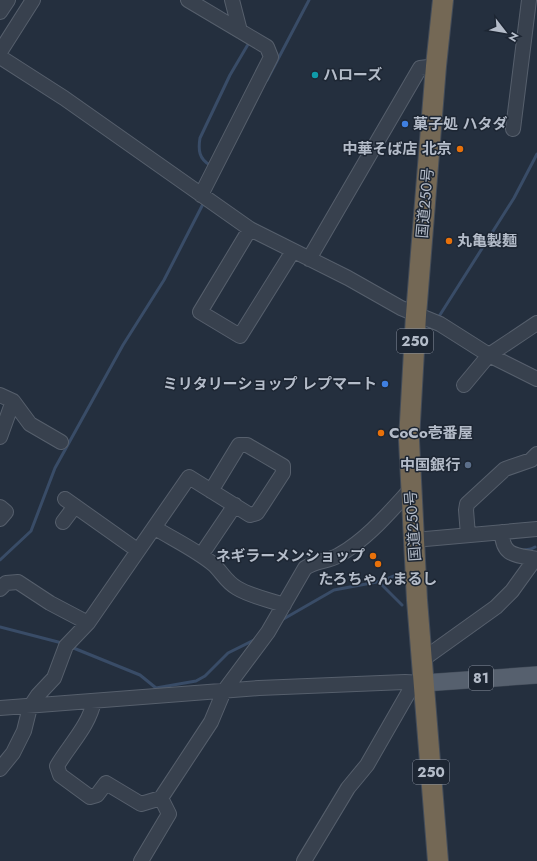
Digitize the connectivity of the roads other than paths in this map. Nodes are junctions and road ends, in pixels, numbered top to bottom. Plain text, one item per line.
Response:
1 (8, 0) edge
2 (32, 0) edge
3 (188, 0) edge
4 (232, 0) edge
5 (443, 0) edge
6 (529, 0) edge
7 (0, 12) edge
8 (246, 34) junction
9 (0, 52) edge
10 (0, 58) edge
11 (436, 66) junction
12 (513, 129) dead end
13 (201, 195) junction
14 (250, 229) junction
15 (293, 251) junction
16 (309, 259) junction
17 (416, 315) junction
18 (537, 323) edge
19 (490, 355) junction
20 (537, 379) edge
21 (464, 385) dead end
22 (0, 395) edge
23 (13, 401) junction
24 (0, 437) edge
25 (61, 442) dead end
26 (537, 454) edge
27 (211, 491) junction
28 (404, 497) junction
29 (235, 506) junction
30 (0, 507) edge
31 (0, 519) edge
32 (63, 522) dead end
33 (155, 528) junction
34 (537, 529) edge
35 (502, 532) junction
36 (468, 535) junction
37 (414, 540) junction
38 (206, 548) dead end
39 (137, 550) junction
40 (536, 559) edge
41 (0, 589) edge
42 (280, 611) junction
43 (88, 623) junction
44 (422, 660) junction
45 (537, 675) edge
46 (419, 683) junction
47 (224, 691) junction
48 (94, 701) junction
49 (30, 707) junction
50 (0, 708) edge
51 (0, 770) edge
52 (161, 798) junction
53 (143, 860) edge
54 (304, 861) edge
55 (438, 861) edge

1 - 7 street
2 - 9 street
3 - 8 street
4 - 8 street
5 - 11 highway, 国道250号 / 250
6 - 12 street
8 - 13 street
10 - 13 street
11 - 16 street
11 - 17 highway, 国道250号 / 250
13 - 14 street
14 - 15 street
14 - 15 street
15 - 16 street
16 - 17 street
17 - 19 street
17 - 28 highway, 国道250号 / 250
18 - 19 street
19 - 20 street
19 - 21 street
22 - 23 street
23 - 24 street
23 - 25 street
26 - 36 street
27 - 29 street
27 - 29 street
27 - 33 street
28 - 37 highway, 国道250号 / 250
28 - 42 street
29 - 38 street
30 - 31 street
32 - 39 street
33 - 39 street
33 - 42 street
34 - 35 street
35 - 36 street
35 - 40 street
36 - 37 street
37 - 44 highway, 国道250号 / 250
39 - 43 street
40 - 44 street
41 - 43 street
42 - 47 street
43 - 49 street
44 - 46 highway, 国道250号 / 250
45 - 46 main road, 81
46 - 47 street
46 - 54 street
46 - 55 highway, 国道250号 / 250
47 - 48 street
47 - 52 street
48 - 49 street
48 - 52 street
49 - 50 street
49 - 51 street
52 - 53 street

